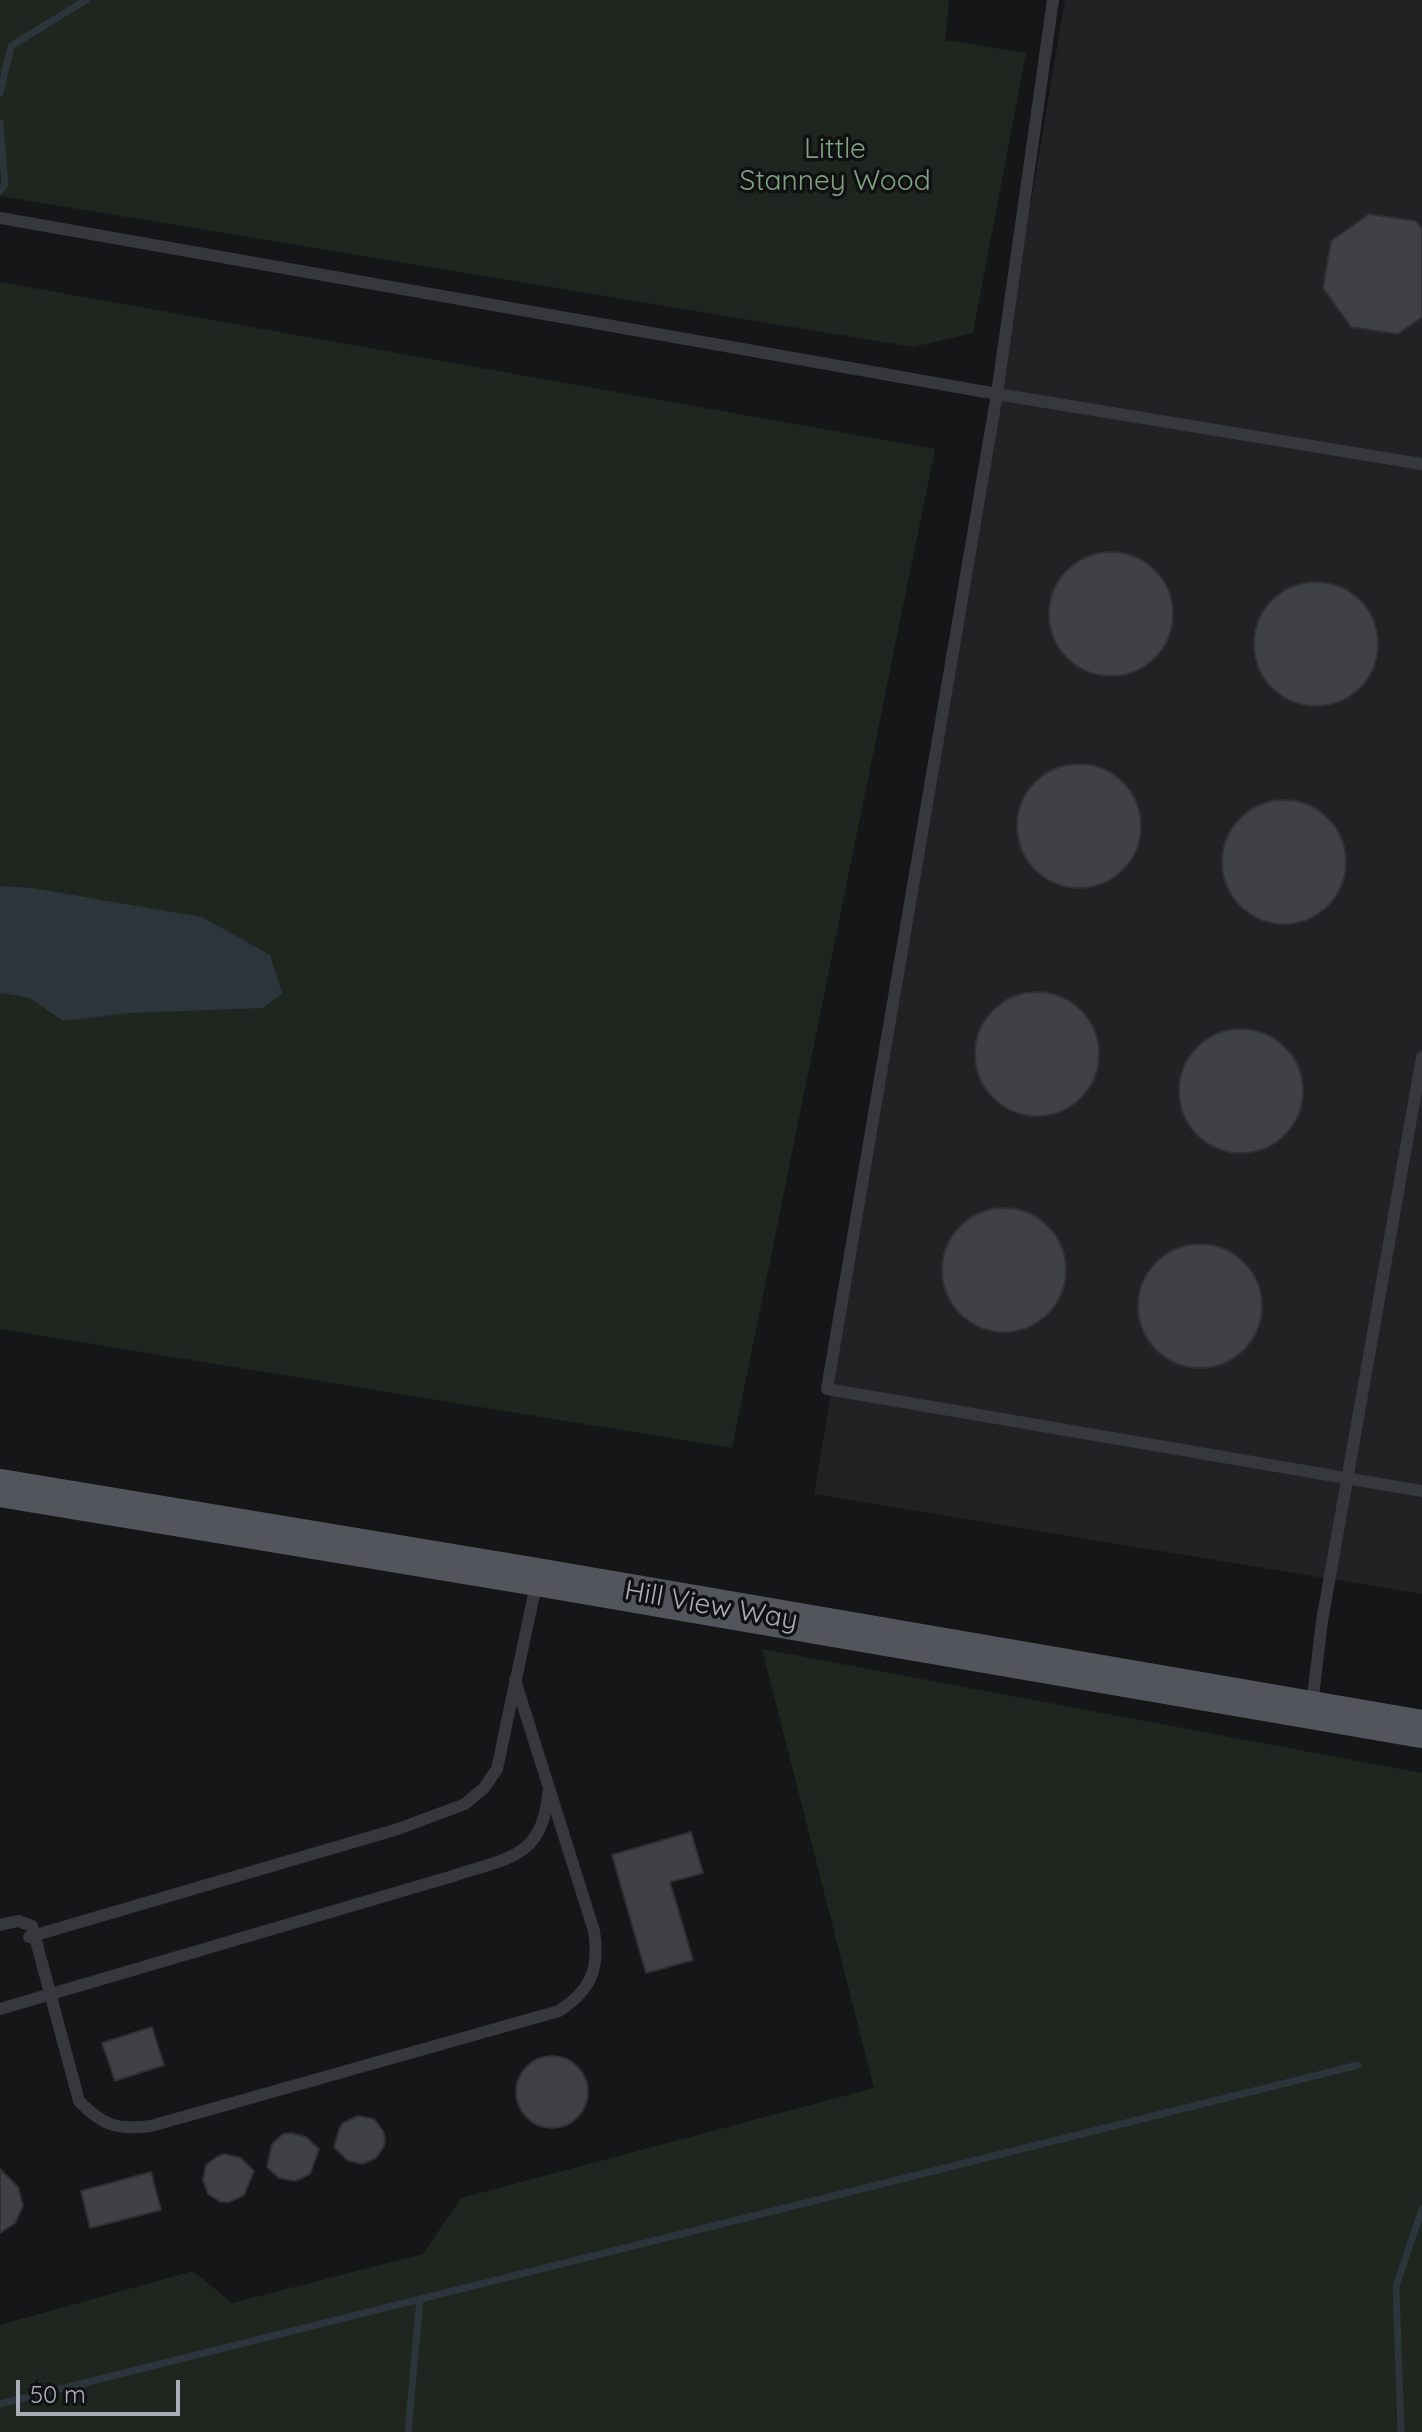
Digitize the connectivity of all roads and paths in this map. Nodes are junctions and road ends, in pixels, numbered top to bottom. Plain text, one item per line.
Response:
1 (1053, 0) edge
2 (0, 218) edge
3 (997, 394) junction
4 (1422, 464) edge
5 (1422, 1057) edge
6 (1349, 1479) junction
7 (0, 1488) edge
8 (1422, 1491) edge
9 (537, 1577) junction
10 (515, 1680) junction
11 (1312, 1710) junction
12 (1422, 1729) edge
13 (548, 1785) junction
14 (0, 1925) edge
15 (30, 1937) junction
16 (50, 1994) junction
17 (0, 2009) edge

1 - 3 lane
2 - 3 lane
3 - 4 lane
3 - 6 lane
5 - 6 lane
6 - 8 lane
6 - 11 lane
7 - 9 main road, Hill View Way
9 - 10 lane
9 - 11 main road, Hill View Way
10 - 13 lane
10 - 15 lane
11 - 12 main road, Hill View Way
13 - 16 lane
13 - 16 lane
14 - 15 lane
15 - 16 lane
16 - 17 lane

